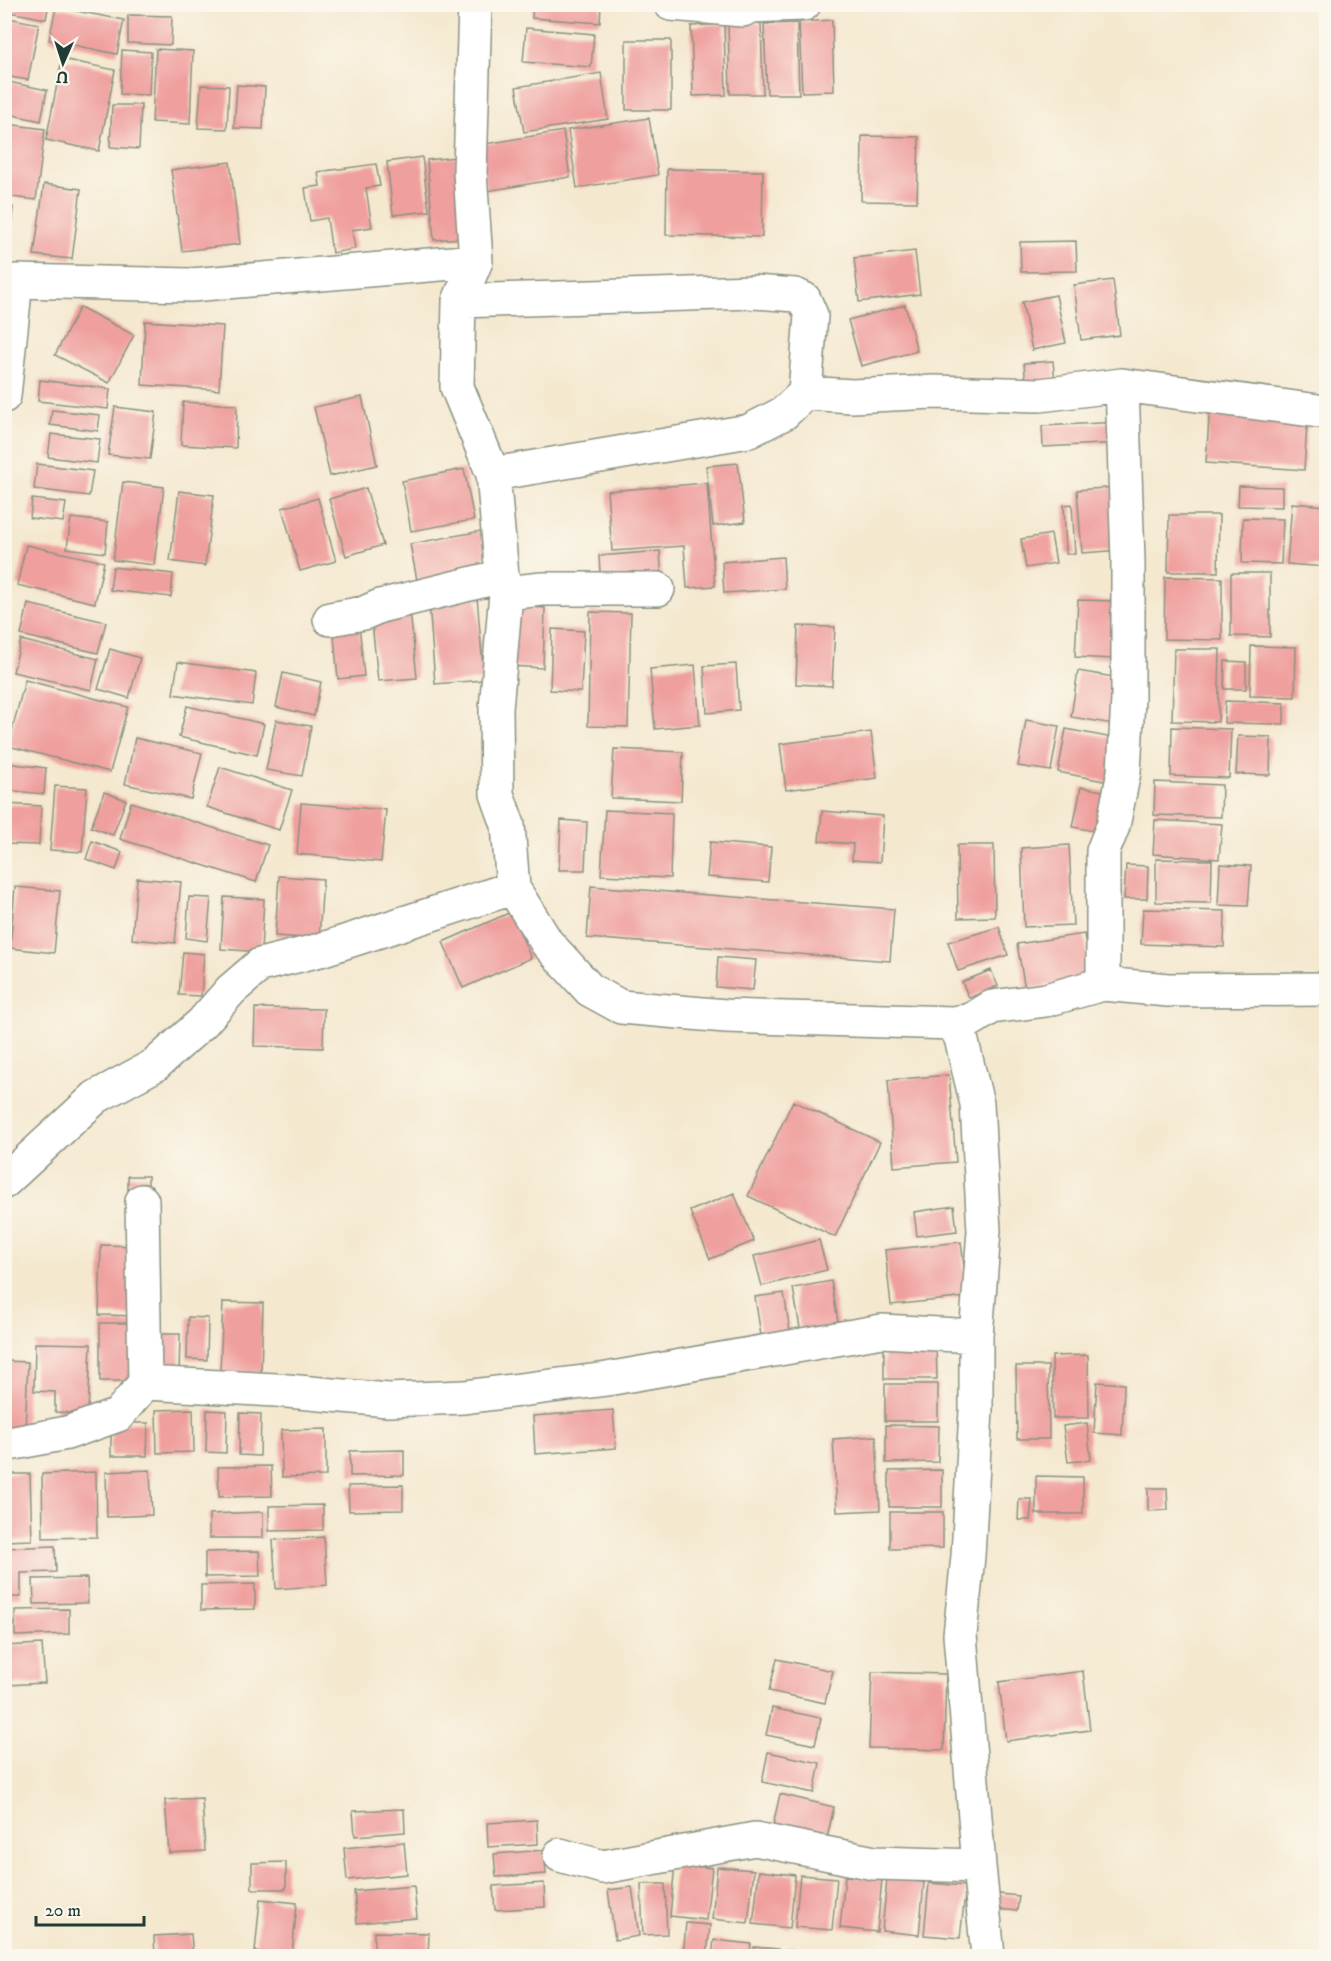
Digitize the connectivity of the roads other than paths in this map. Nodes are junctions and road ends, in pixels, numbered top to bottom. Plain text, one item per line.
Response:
1 (475, 4) edge
2 (671, 4) edge
3 (804, 4) edge
4 (476, 261) junction
5 (10, 281) edge
6 (459, 301) junction
7 (1122, 385) junction
8 (805, 393) junction
9 (4, 396) edge
10 (1326, 412) edge
11 (494, 474) junction
12 (504, 585) junction
13 (658, 589) dead end
14 (330, 619) dead end
15 (513, 888) junction
16 (1103, 984) junction
17 (1326, 989) edge
18 (953, 1023) junction
19 (8, 1173) edge
20 (142, 1201) dead end
21 (976, 1336) junction
22 (145, 1383) junction
23 (4, 1445) edge
24 (560, 1855) dead end
25 (979, 1866) junction
26 (988, 1956) edge

1 - 4 street
2 - 3 street
4 - 5 street
4 - 6 street
5 - 9 street
6 - 8 street
6 - 11 street
7 - 8 street
7 - 10 street
7 - 16 street
8 - 11 street
11 - 12 street
12 - 13 street
12 - 14 street
12 - 15 street
15 - 18 street
15 - 19 street
16 - 17 street
16 - 18 street
18 - 21 street
20 - 22 street
21 - 22 street
21 - 25 street
22 - 23 street
24 - 25 street
25 - 26 street

